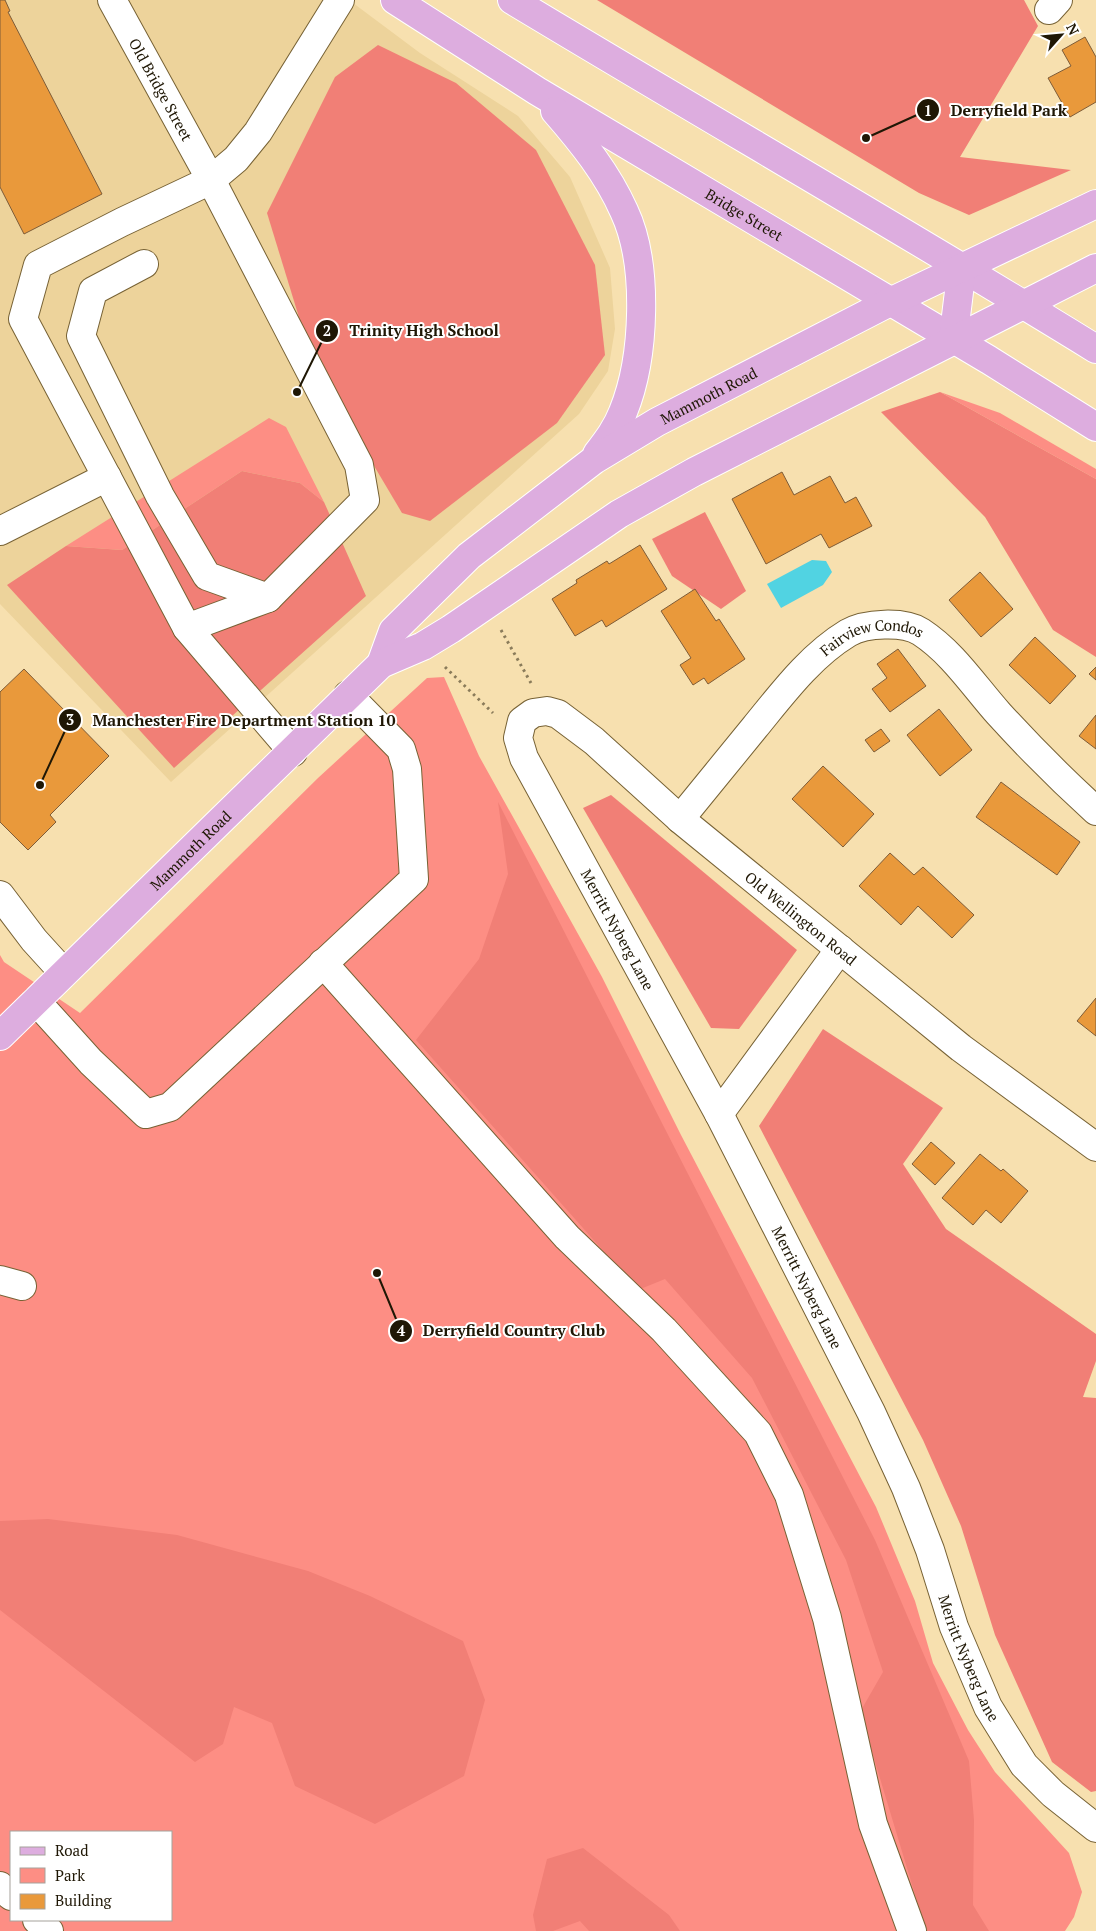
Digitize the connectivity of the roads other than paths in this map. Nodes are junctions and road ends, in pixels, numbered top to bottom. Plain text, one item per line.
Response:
1 (112, 0) edge
2 (340, 0) edge
3 (395, 0) edge
4 (512, 0) edge
5 (537, 91) junction
6 (211, 180) junction
7 (1096, 204) edge
8 (144, 264) dead end
9 (962, 267) junction
10 (1096, 268) edge
11 (890, 302) junction
12 (1024, 305) junction
13 (953, 341) junction
14 (1096, 349) edge
15 (1096, 427) edge
16 (594, 460) junction
17 (107, 477) junction
18 (0, 531) edge
19 (268, 598) junction
20 (187, 628) junction
21 (380, 664) junction
22 (348, 695) junction
23 (547, 711) joint
24 (293, 752) junction
25 (1096, 810) edge
26 (680, 819) junction
27 (0, 895) edge
28 (840, 950) junction
29 (323, 964) junction
30 (64, 972) junction
31 (36, 1001) junction
32 (0, 1036) edge
33 (719, 1114) junction
34 (1096, 1147) edge
35 (1096, 1828) edge
36 (0, 1886) edge
37 (10, 1895) edge
38 (38, 1921) edge
39 (49, 1931) edge
40 (912, 1931) edge

1 - 6 street, Old Bridge Street
2 - 6 street
3 - 5 main road, Bridge Street
4 - 9 main road
5 - 11 main road, Bridge Street
5 - 16 main road
6 - 17 street
6 - 19 street, Old Bridge Street
7 - 9 main road, Mammoth Road
8 - 19 street
9 - 11 main road, Mammoth Road
9 - 12 main road
9 - 13 main road
10 - 12 main road, Mammoth Road
11 - 13 main road, Bridge Street
11 - 16 main road, Mammoth Road
12 - 13 main road, Mammoth Road
12 - 14 main road
13 - 15 main road, Bridge Street
13 - 21 main road, Mammoth Road
16 - 21 main road, Mammoth Road
17 - 18 street
17 - 20 street
19 - 20 street
20 - 24 street
21 - 22 main road, Mammoth Road
22 - 24 main road, Mammoth Road
22 - 29 street
23 - 26 street, Old Wellington Road
23 - 33 street, Merritt Nyberg Lane
24 - 30 main road, Mammoth Road
25 - 26 street, Fairview Condos
26 - 28 street, Old Wellington Road
27 - 30 street
28 - 33 street
28 - 34 street, Old Wellington Road
29 - 31 street
29 - 40 street
30 - 31 main road, Mammoth Road
31 - 32 main road, Mammoth Road
33 - 35 street, Merritt Nyberg Lane
36 - 37 street
38 - 39 street

